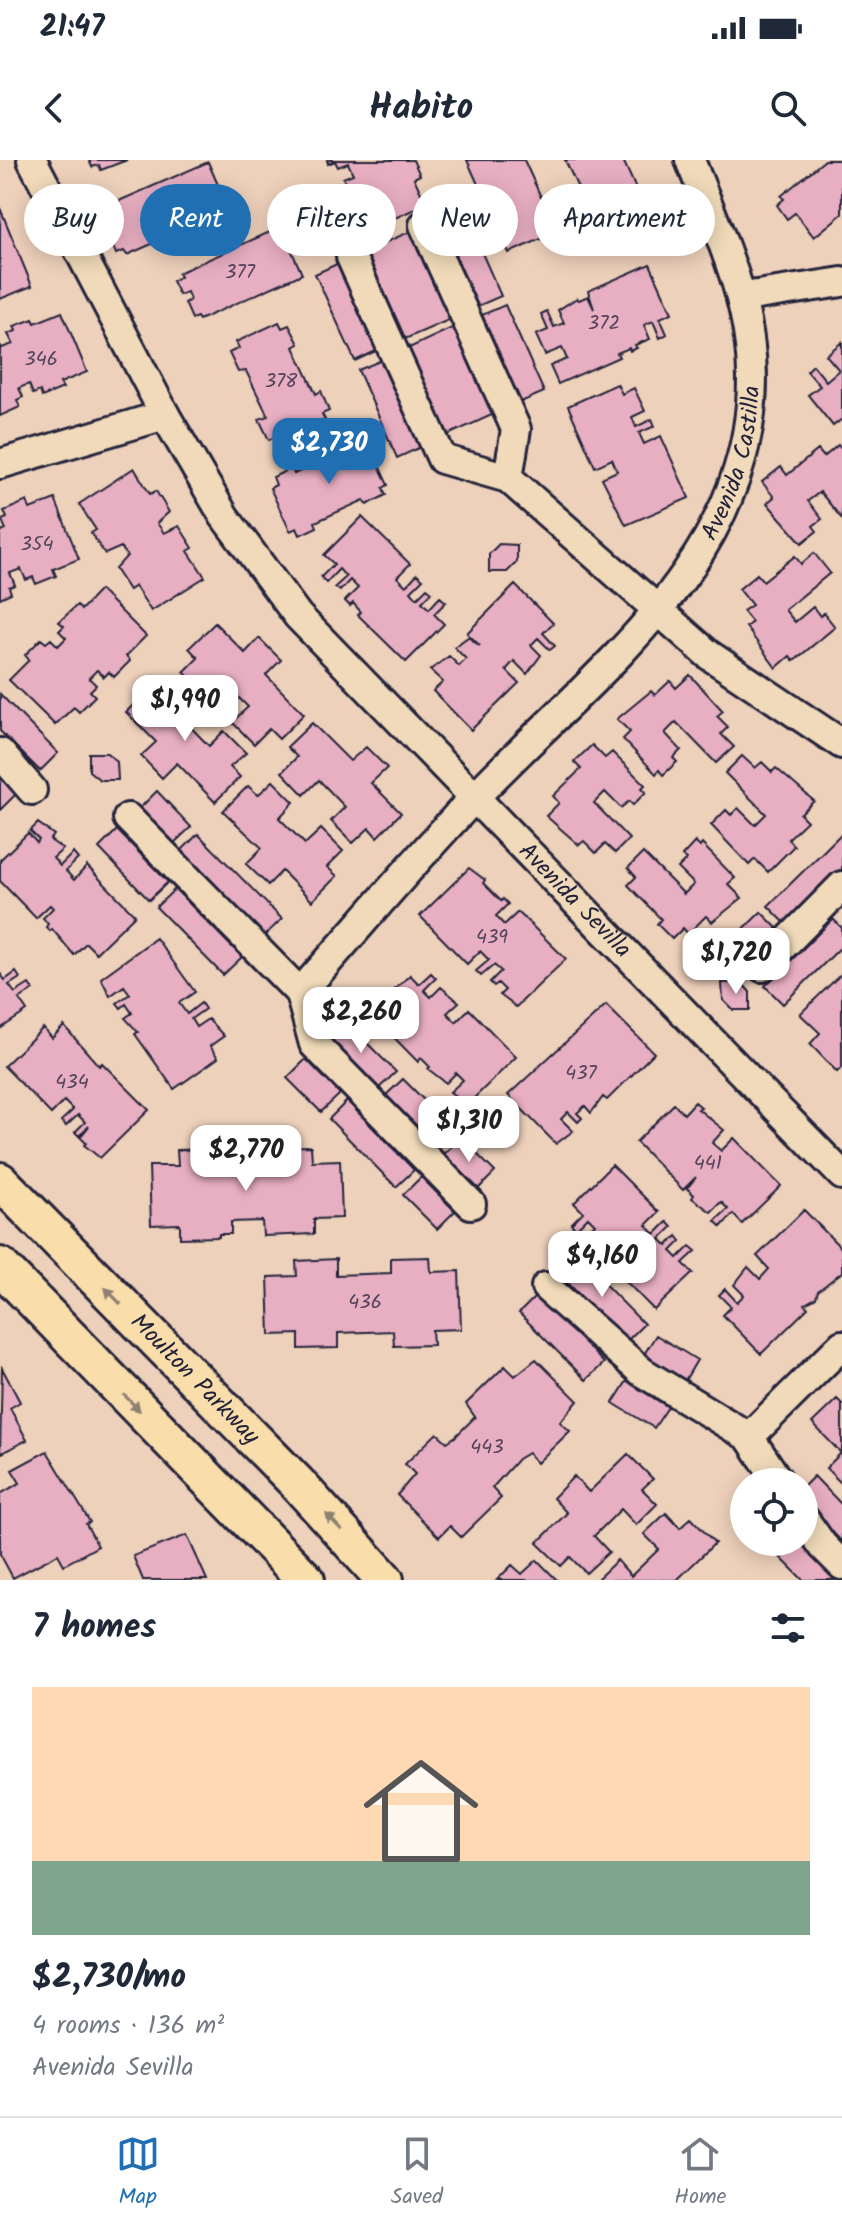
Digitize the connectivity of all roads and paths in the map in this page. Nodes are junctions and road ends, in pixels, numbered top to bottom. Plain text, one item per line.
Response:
1 (32, 160) edge
2 (690, 160) edge
3 (438, 256) edge
4 (351, 257) dead end
5 (842, 282) edge
6 (744, 297) junction
7 (165, 415) junction
8 (0, 464) edge
9 (508, 478) junction
10 (660, 611) junction
11 (842, 744) edge
12 (0, 753) edge
13 (32, 790) dead end
14 (473, 799) junction
15 (128, 818) dead end
16 (842, 886) edge
17 (762, 967) dead end
18 (300, 993) junction
19 (842, 1175) edge
20 (0, 1181) edge
21 (471, 1204) dead end
22 (0, 1266) edge
23 (546, 1287) dead end
24 (842, 1345) edge
25 (749, 1437) junction
26 (770, 1468) edge
27 (818, 1539) edge
28 (842, 1565) edge
29 (306, 1580) edge
30 (385, 1580) edge

1 - 7 street, Avenida Sevilla
2 - 6 street, Avenida Castilla
3 - 9 street
4 - 9 street
5 - 6 street
6 - 10 street, Avenida Castilla
7 - 8 street
7 - 14 street, Avenida Sevilla
9 - 10 street
10 - 11 street
10 - 14 street, Avenida Castilla
12 - 13 street
14 - 18 street
14 - 19 street, Avenida Sevilla
15 - 18 street
16 - 17 street
18 - 21 street
30 -> 20 main road, Moulton Parkway
22 -> 29 main road
23 - 25 street
24 - 25 street
25 - 26 street
27 - 28 street

